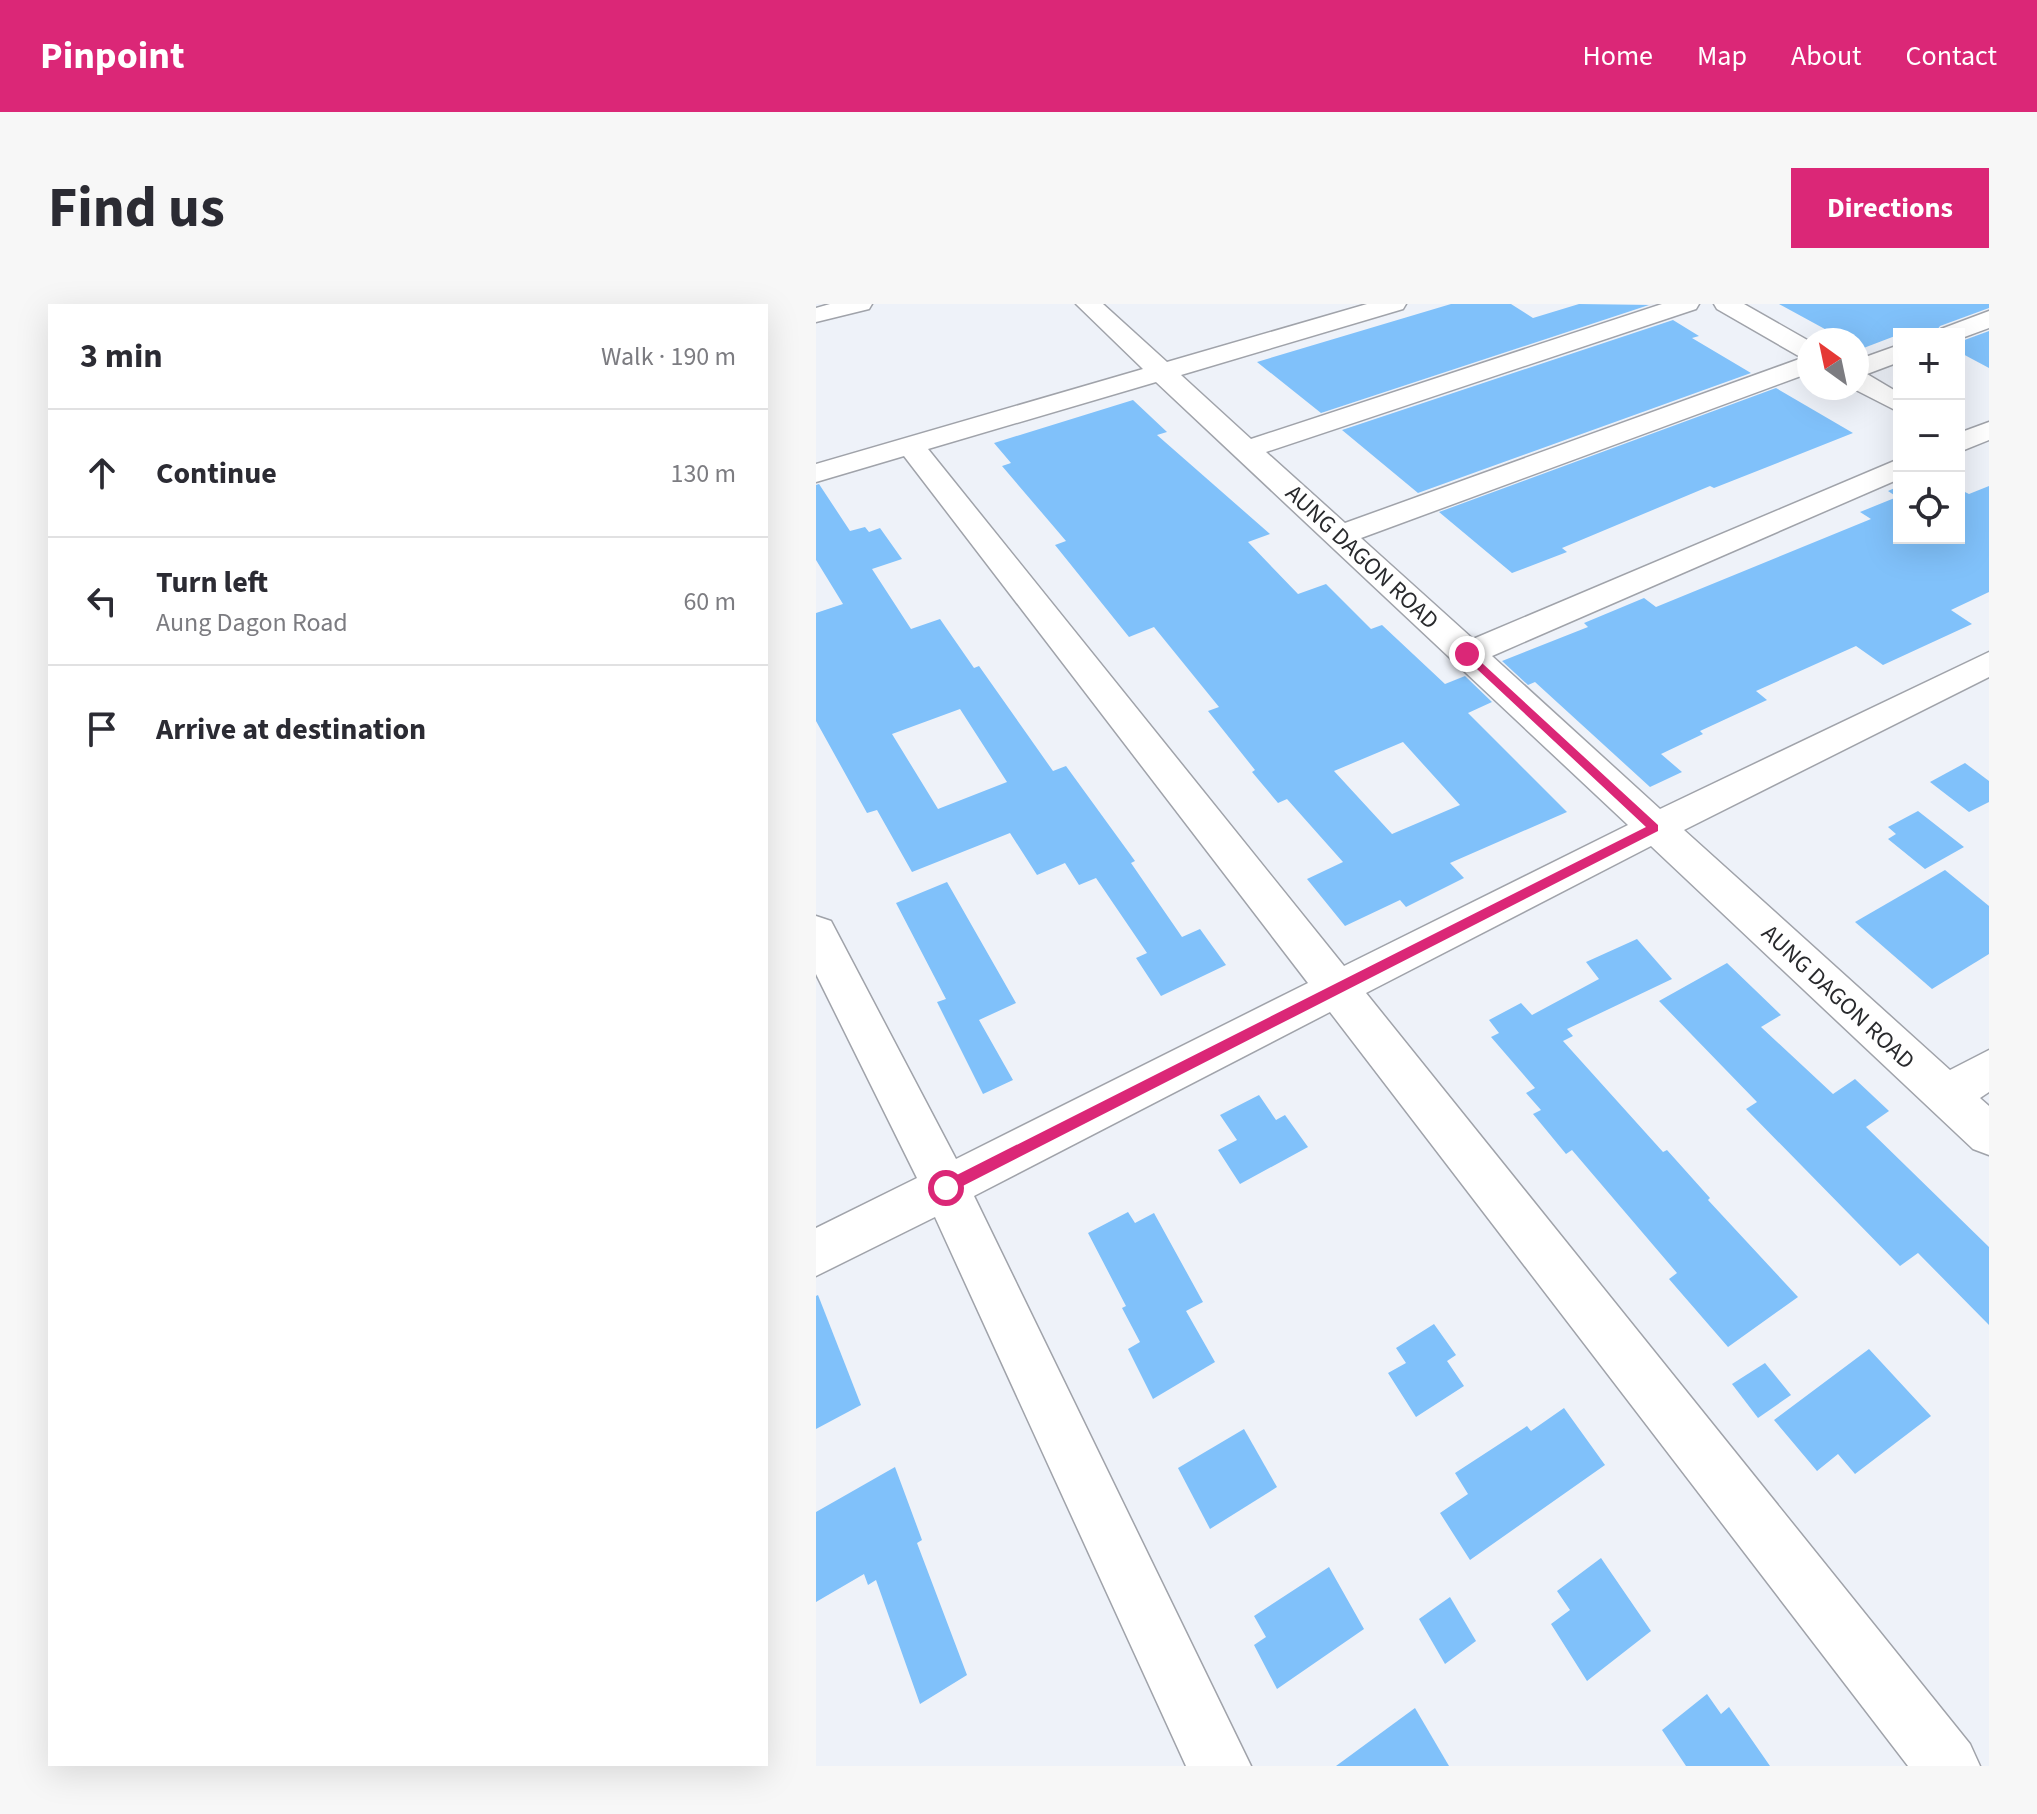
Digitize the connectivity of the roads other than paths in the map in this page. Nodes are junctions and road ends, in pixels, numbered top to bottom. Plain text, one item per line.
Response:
1 (860, 304) edge
2 (1088, 304) edge
3 (1394, 304) edge
4 (1687, 304) edge
5 (1734, 305) edge
6 (816, 315) edge
7 (1989, 319) edge
8 (1965, 328) edge
9 (1797, 344) edge
10 (1893, 355) edge
11 (1869, 364) edge
12 (1797, 368) edge
13 (1161, 371) junction
14 (1869, 387) edge
15 (1893, 401) edge
16 (910, 445) junction
17 (1245, 450) junction
18 (1893, 471) edge
19 (816, 473) edge
20 (1338, 536) junction
21 (1467, 654) junction
22 (1989, 663) edge
23 (1654, 828) junction
24 (816, 932) edge
25 (1337, 989) junction
26 (1989, 1069) edge
27 (1946, 1096) junction
28 (1989, 1135) edge
29 (946, 1188) junction
30 (816, 1253) edge
31 (1219, 1766) edge
32 (1948, 1766) edge

1 - 6 street
2 - 13 street, AUNG DAGON ROAD
3 - 13 street
4 - 17 street
5 - 9 street
7 - 8 street
10 - 11 street
12 - 20 street
13 - 16 street
13 - 17 street, AUNG DAGON ROAD
14 - 15 street
16 - 19 street
16 - 25 street
17 - 20 street, AUNG DAGON ROAD
18 - 21 street
20 - 21 street, AUNG DAGON ROAD
21 - 23 street, AUNG DAGON ROAD
22 - 23 street
23 - 25 street
23 - 27 street, AUNG DAGON ROAD
24 - 29 street
25 - 29 street
25 - 32 street
26 - 27 street
27 - 28 street, AUNG DAGON ROAD
29 - 30 street
29 - 31 street

